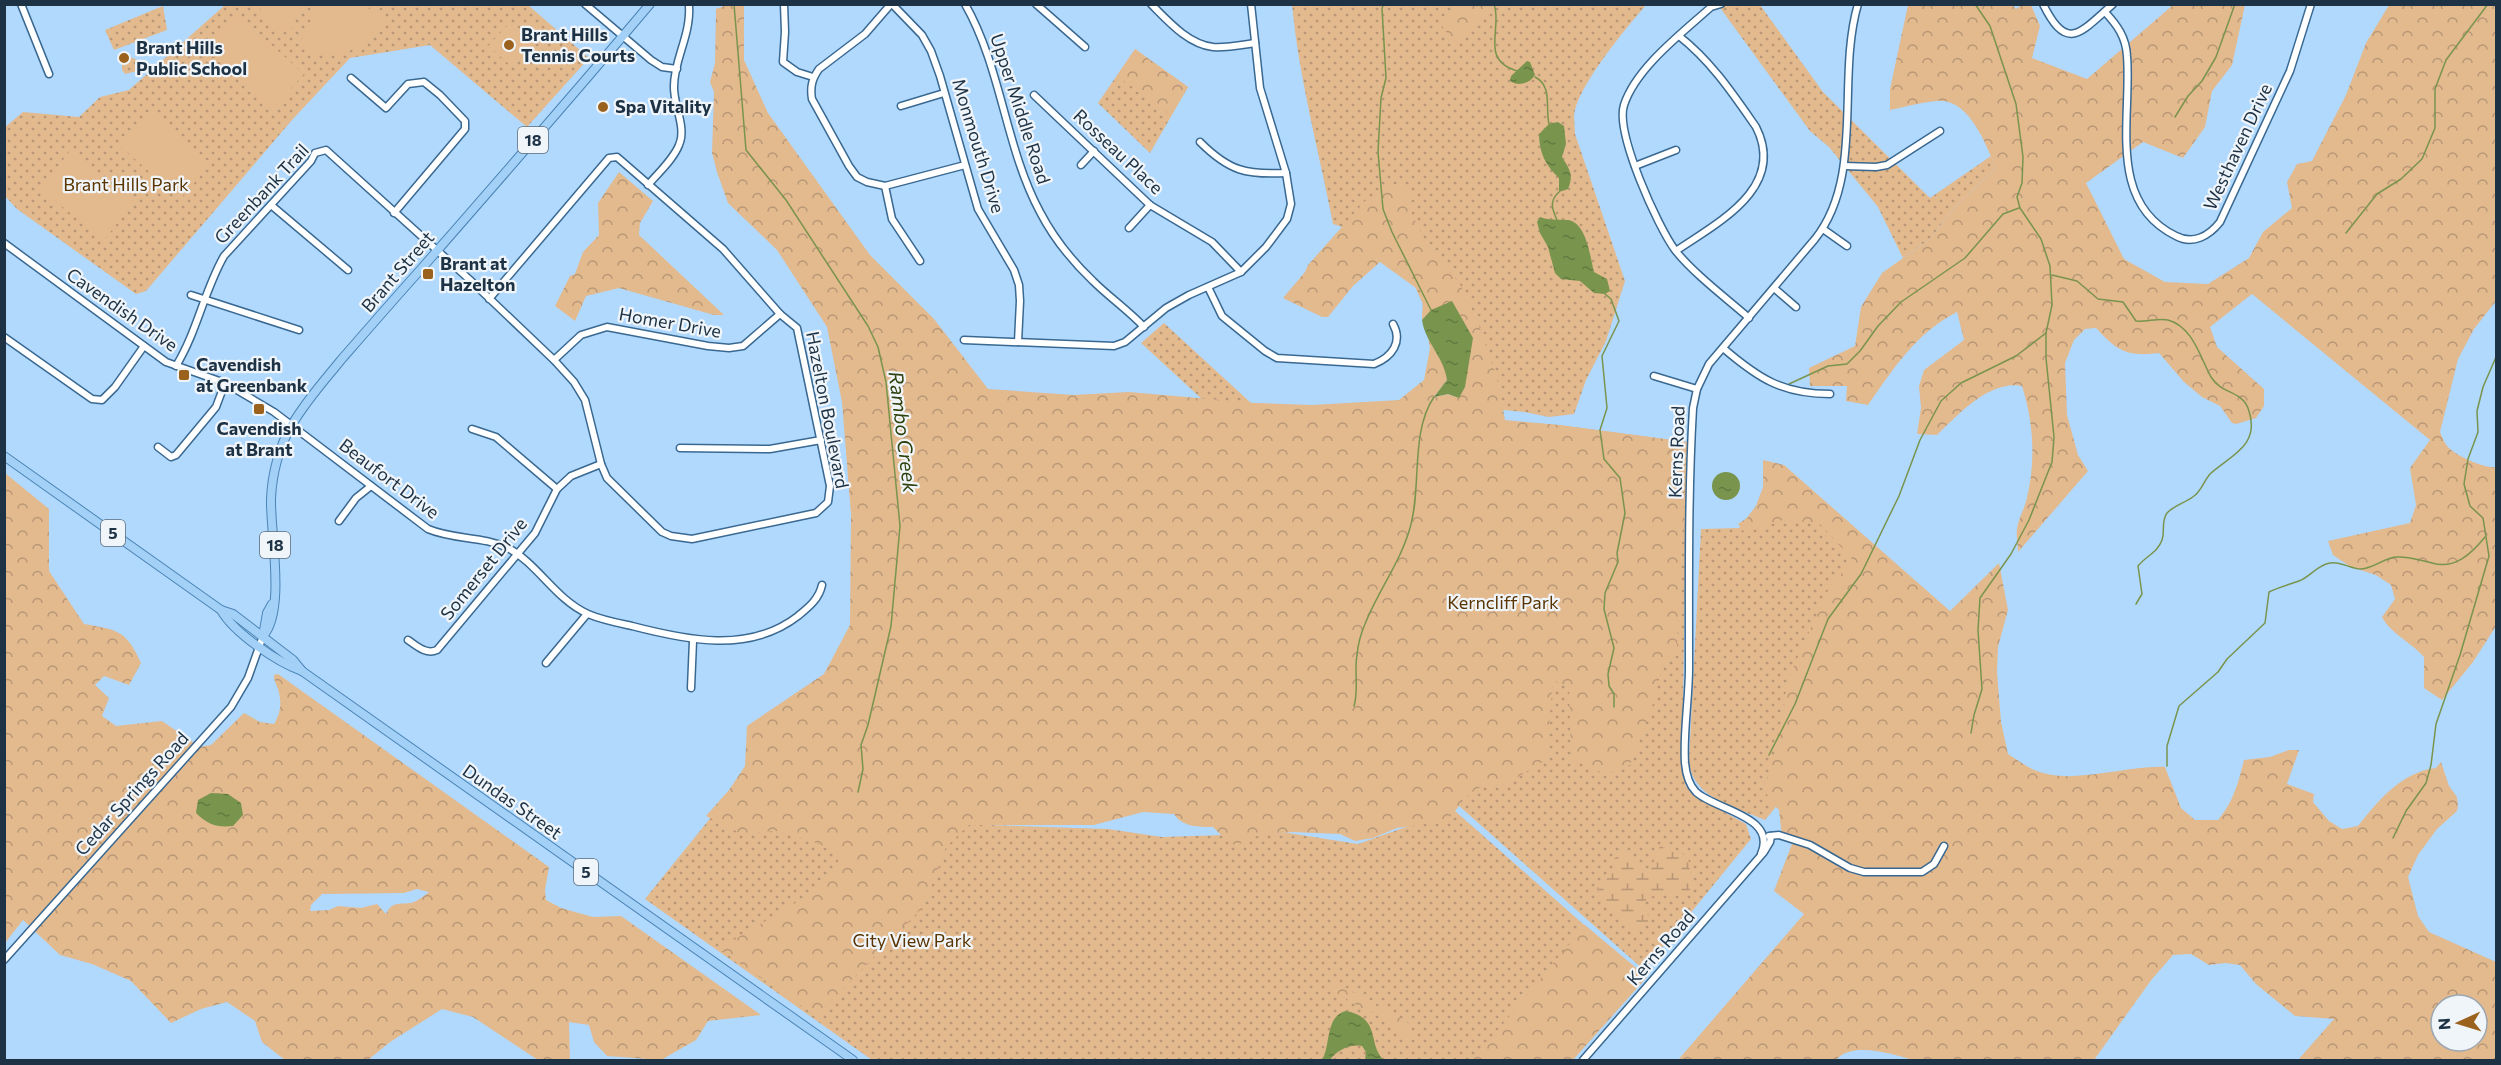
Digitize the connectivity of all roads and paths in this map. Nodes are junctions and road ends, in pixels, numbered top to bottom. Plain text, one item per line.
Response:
1 (21, 4) edge
2 (585, 4) edge
3 (650, 4) edge
4 (689, 4) edge
5 (784, 4) edge
6 (891, 4) edge
7 (965, 4) edge
8 (1036, 4) edge
9 (1151, 4) edge
10 (1251, 4) edge
11 (1721, 4) edge
12 (1858, 4) edge
13 (2043, 4) edge
14 (2113, 4) edge
15 (2311, 4) edge
16 (2105, 12) junction
17 (623, 36) junction
18 (1679, 36) junction
19 (1255, 43) junction
20 (1085, 47) dead end
21 (677, 69) junction
22 (49, 74) dead end
23 (813, 77) junction
24 (351, 78) dead end
25 (944, 93) junction
26 (1034, 95) dead end
27 (901, 106) dead end
28 (1940, 131) dead end
29 (1200, 142) dead end
30 (1676, 150) dead end
31 (1094, 151) junction
32 (965, 165) junction
33 (1081, 165) dead end
34 (1635, 166) junction
35 (1844, 166) junction
36 (1286, 173) junction
37 (648, 185) junction
38 (885, 186) junction
39 (272, 205) junction
40 (1150, 205) junction
41 (394, 213) junction
42 (1129, 228) dead end
43 (1823, 229) junction
44 (4, 243) edge
45 (1847, 246) dead end
46 (437, 251) junction
47 (1676, 251) junction
48 (920, 261) dead end
49 (348, 270) dead end
50 (1241, 272) junction
51 (1208, 287) junction
52 (1774, 288) junction
53 (192, 295) dead end
54 (489, 298) junction
55 (205, 299) junction
56 (1796, 307) dead end
57 (780, 314) junction
58 (1749, 318) junction
59 (1393, 324) dead end
60 (1144, 327) junction
61 (299, 330) dead end
62 (4, 337) edge
63 (964, 340) dead end
64 (1018, 342) junction
65 (144, 346) junction
66 (1723, 348) junction
67 (554, 360) junction
68 (176, 366) junction
69 (1654, 376) dead end
70 (225, 383) junction
71 (1696, 389) junction
72 (1830, 394) dead end
73 (292, 424) junction
74 (472, 429) dead end
75 (821, 440) junction
76 (158, 447) dead end
77 (680, 448) dead end
78 (4, 456) edge
79 (601, 464) junction
80 (371, 486) junction
81 (557, 489) junction
82 (339, 522) dead end
83 (518, 555) junction
84 (822, 585) dead end
85 (220, 610) junction
86 (587, 614) junction
87 (263, 636) junction
88 (408, 640) dead end
89 (693, 641) junction
90 (260, 646) junction
91 (546, 663) dead end
92 (302, 671) junction
93 (691, 688) dead end
94 (1767, 836) junction
95 (1944, 846) dead end
96 (4, 960) edge
97 (853, 1060) edge
98 (1583, 1060) edge

1 - 22 street
2 - 17 street
3 - 17 main road, Brant Street / 18
4 - 21 street
5 - 23 street
6 - 23 street
6 - 25 street, Monmouth Drive
7 - 60 street, Upper Middle Road
8 - 20 street
9 - 19 street
10 - 19 street
11 - 18 street
12 - 35 street, Kerns Road
13 - 16 street
14 - 16 street
15 - 16 street, Westhaven Drive
17 - 21 street
17 - 46 main road, Brant Street / 18
18 - 34 street
18 - 47 street
19 - 36 street
21 - 37 street
23 - 38 street
24 - 41 street
25 - 27 street
25 - 32 street, Monmouth Drive
26 - 31 street, Rosseau Place
28 - 35 street
29 - 36 street
30 - 34 street
31 - 33 street
31 - 40 street, Rosseau Place
32 - 38 street
32 - 64 street, Monmouth Drive
34 - 47 street
35 - 43 street, Kerns Road
36 - 50 street
37 - 54 street, Hazelton Boulevard
37 - 57 street, Hazelton Boulevard
38 - 48 street
39 - 41 street, Greenbank Trail
39 - 49 street
39 - 55 street, Greenbank Trail
40 - 42 street
40 - 50 street, Rosseau Place
41 - 46 street, Greenbank Trail
43 - 45 street
43 - 52 street, Kerns Road
44 - 65 street, Cavendish Drive
46 - 54 street, Hazelton Boulevard
46 - 73 main road, Brant Street / 18
47 - 58 street
50 - 51 street
51 - 59 street
51 - 60 street
52 - 56 street
52 - 58 street, Kerns Road
53 - 55 street
54 - 67 street, Hazelton Boulevard
55 - 61 street
55 - 68 street, Greenbank Trail
57 - 67 street, Homer Drive
57 - 75 street, Hazelton Boulevard
58 - 66 street, Kerns Road
60 - 64 street
62 - 65 street
63 - 64 street
65 - 68 street, Cavendish Drive
66 - 71 street, Kerns Road
66 - 72 street
67 - 79 street, Hazelton Boulevard
68 - 70 street, Cavendish Drive
69 - 71 street
70 - 73 street, Cavendish Drive
70 - 76 street
71 - 94 street, Kerns Road
73 - 80 street, Beaufort Drive
73 - 87 main road, Brant Street / 18
74 - 81 street
75 - 77 street
75 - 79 street, Hazelton Boulevard
78 - 85 main road, Dundas Street / 5
79 - 81 street
80 - 82 street
80 - 83 street, Beaufort Drive
81 - 83 street, Somerset Drive
83 - 86 street, Beaufort Drive
83 - 88 street, Somerset Drive
84 - 89 street, Beaufort Drive
85 - 87 main road, Dundas Street / 5
85 - 90 main road, Dundas Street / 5
86 - 89 street, Beaufort Drive
86 - 91 street
87 - 90 street, Cedar Springs Road
87 - 92 main road, Dundas Street / 5
89 - 93 street
90 - 92 main road, Dundas Street / 5
90 - 96 street, Cedar Springs Road
92 - 97 main road, Dundas Street / 5
94 - 95 street
94 - 98 street, Kerns Road

